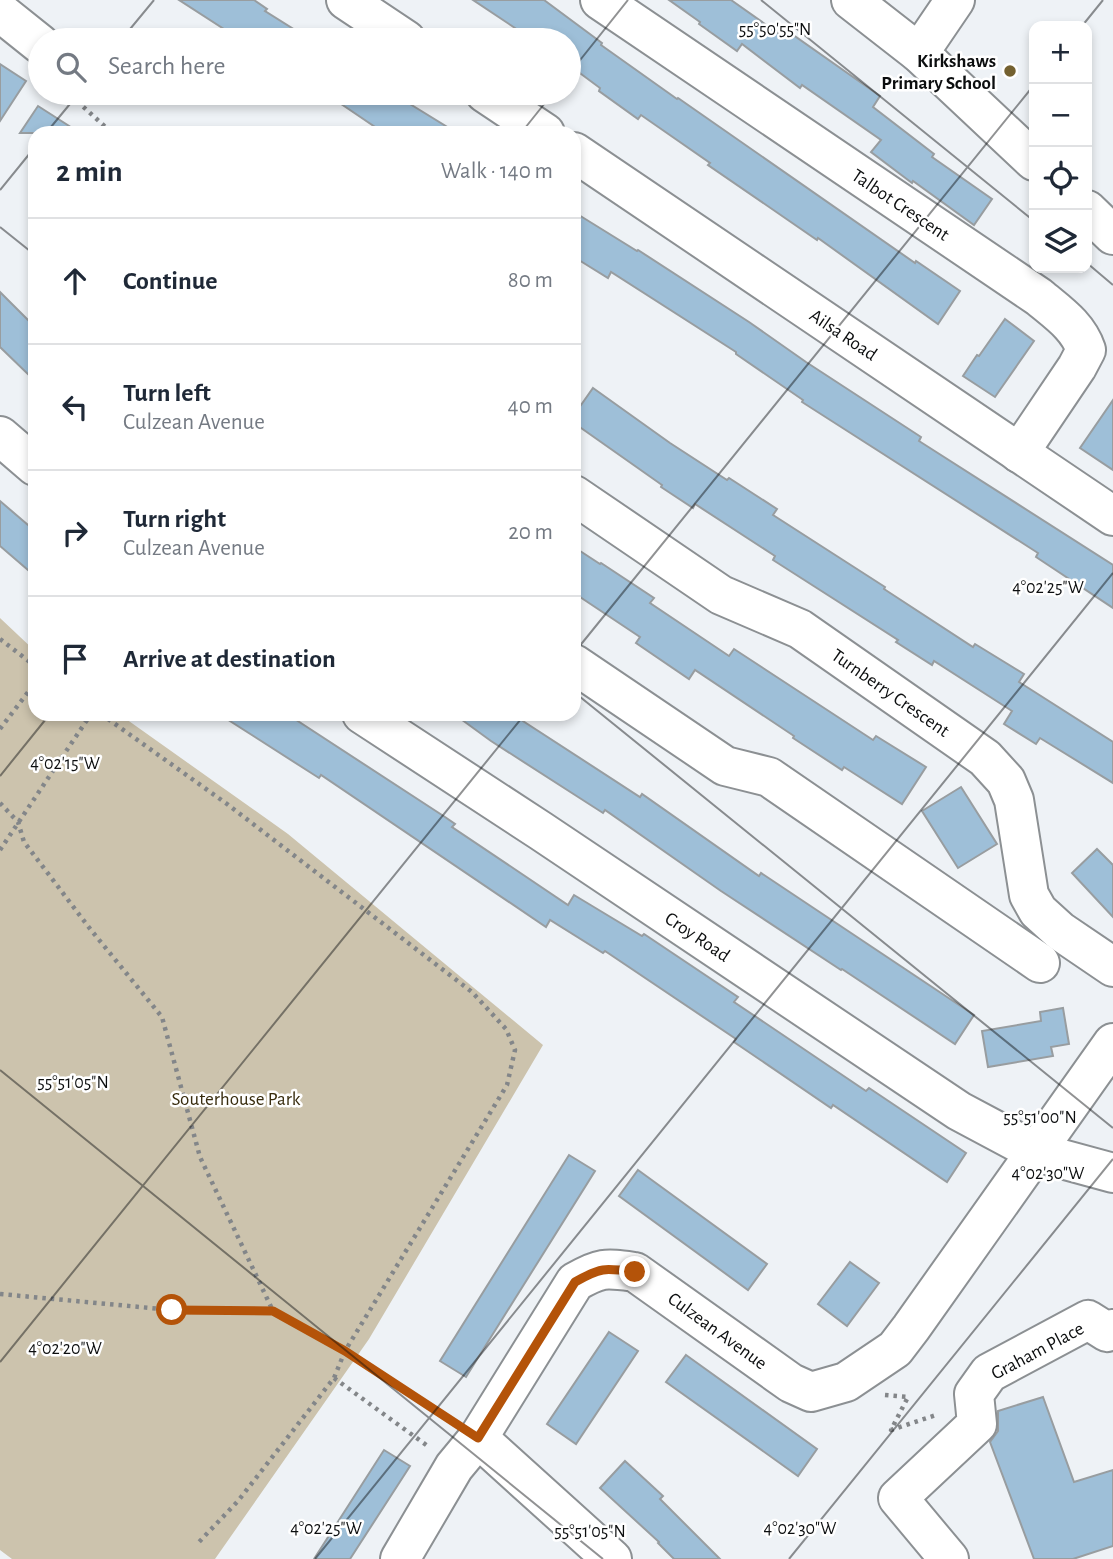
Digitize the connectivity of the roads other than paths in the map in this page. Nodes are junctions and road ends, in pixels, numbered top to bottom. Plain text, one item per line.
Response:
1 (346, 0) edge
2 (600, 0) edge
3 (851, 0) edge
4 (955, 0) edge
5 (0, 12) edge
6 (394, 21) edge
7 (28, 34) edge
8 (919, 53) junction
9 (503, 105) edge
10 (534, 126) edge
11 (1029, 156) edge
12 (581, 157) edge
13 (1092, 215) edge
14 (1113, 234) edge
15 (0, 436) edge
16 (1019, 453) junction
17 (28, 460) edge
18 (581, 500) edge
19 (1113, 516) edge
20 (581, 669) edge
21 (373, 721) edge
22 (1029, 895) junction
23 (980, 922) junction
24 (1040, 963) dead end
25 (1113, 967) edge
26 (1113, 1043) edge
27 (1036, 1152) junction
28 (1113, 1173) edge
29 (1113, 1329) edge
30 (478, 1438) junction
31 (400, 1559) edge
32 (612, 1559) edge
33 (949, 1559) edge

1 - 6 street
2 - 16 street, Talbot Crescent
3 - 8 street
4 - 8 street
5 - 7 street
8 - 11 street
9 - 10 street
12 - 16 street, Ailsa Road
13 - 14 street
15 - 17 street
16 - 19 street, Ailsa Road
18 - 22 street, Turnberry Crescent
20 - 23 street
21 - 27 street, Croy Road
22 - 23 street
22 - 25 street, Turnberry Crescent
23 - 24 street
26 - 27 street, Culzean Avenue
27 - 28 street, Croy Road
27 - 30 street, Culzean Avenue
29 - 33 street, Graham Place
30 - 31 street, Culzean Avenue
30 - 32 street

